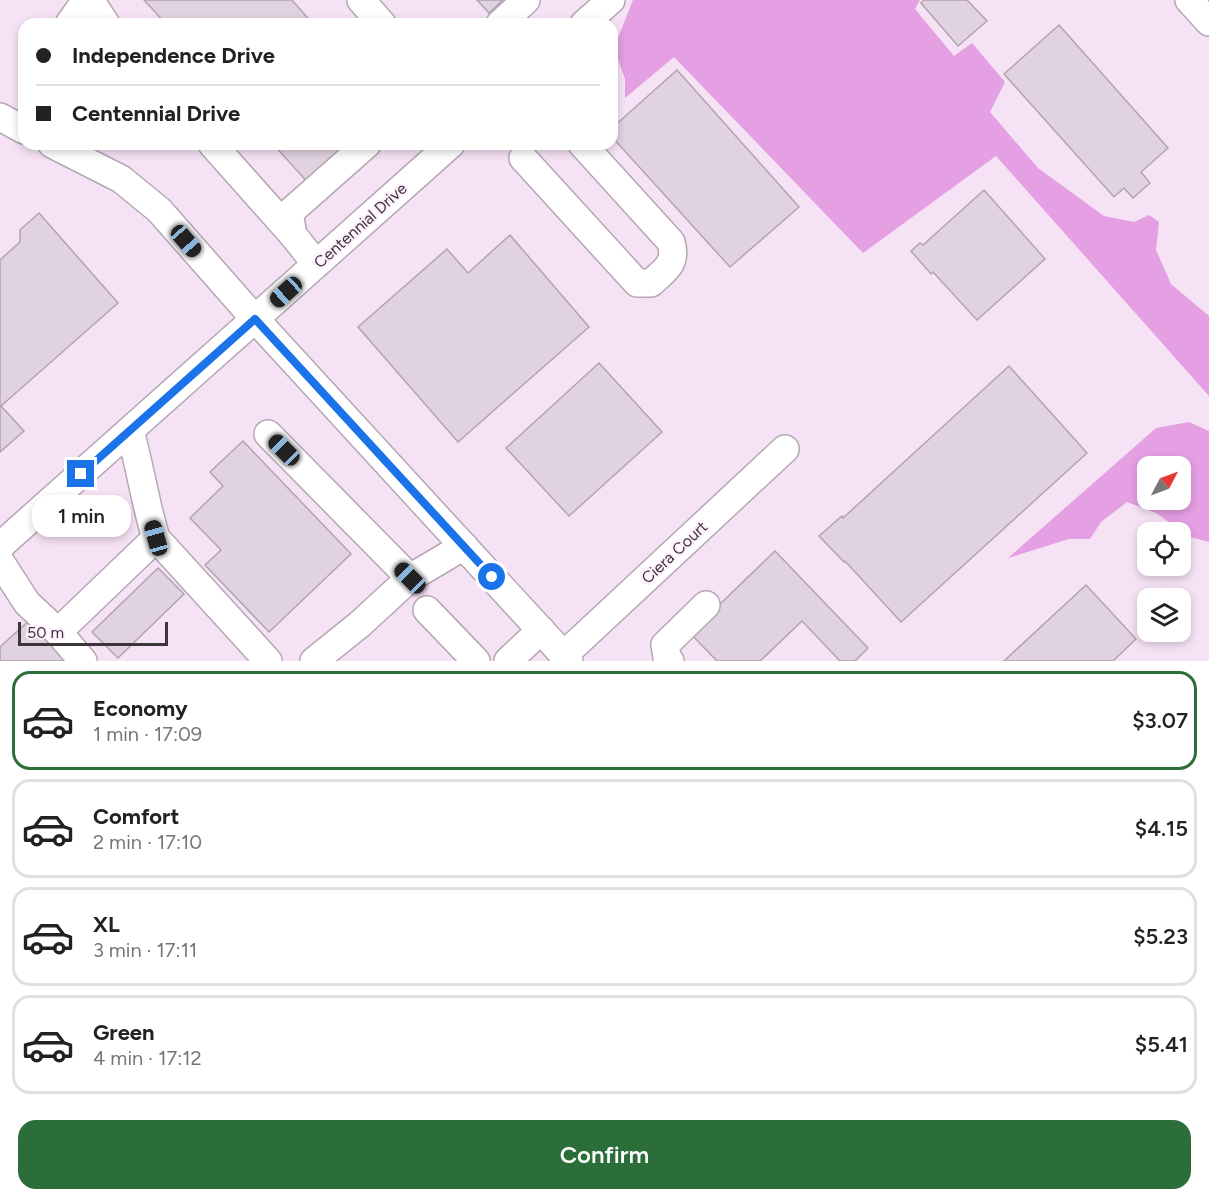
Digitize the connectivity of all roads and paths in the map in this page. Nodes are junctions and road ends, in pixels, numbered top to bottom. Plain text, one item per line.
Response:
1 (88, 0) edge
2 (361, 0) edge
3 (526, 0) edge
4 (611, 0) edge
5 (1189, 0) edge
6 (74, 18) edge
7 (102, 18) edge
8 (377, 18) edge
9 (506, 18) edge
10 (591, 18) edge
11 (1209, 22) edge
12 (64, 150) edge
13 (217, 150) edge
14 (360, 150) edge
15 (443, 150) edge
16 (587, 150) edge
17 (523, 158) dead end
18 (293, 235) junction
19 (316, 264) junction
20 (255, 319) junction
21 (130, 431) junction
22 (268, 434) dead end
23 (784, 449) dead end
24 (156, 538) junction
25 (0, 546) edge
26 (464, 546) junction
27 (0, 561) edge
28 (410, 578) junction
29 (705, 605) dead end
30 (427, 610) dead end
31 (541, 630) junction
32 (58, 632) junction
33 (567, 658) edge
34 (263, 659) edge
35 (83, 661) edge
36 (314, 661) edge
37 (476, 661) edge
38 (508, 661) edge
39 (670, 661) edge

1 - 6 street
1 - 7 street
2 - 8 street
3 - 9 street
4 - 10 street
5 - 11 street
12 - 20 street
13 - 18 street
14 - 18 street
15 - 19 street, Centennial Drive
16 - 17 street
18 - 19 street
19 - 20 street, Centennial Drive
20 - 21 street, Centennial Drive
20 - 26 street
21 - 24 street
21 - 25 street, Centennial Drive
22 - 28 street
23 - 33 street, Ciera Court
24 - 32 street
24 - 34 street
26 - 28 street
26 - 31 street
27 - 32 street
28 - 36 street
29 - 39 street
30 - 37 street
31 - 33 street
31 - 38 street
32 - 35 street

